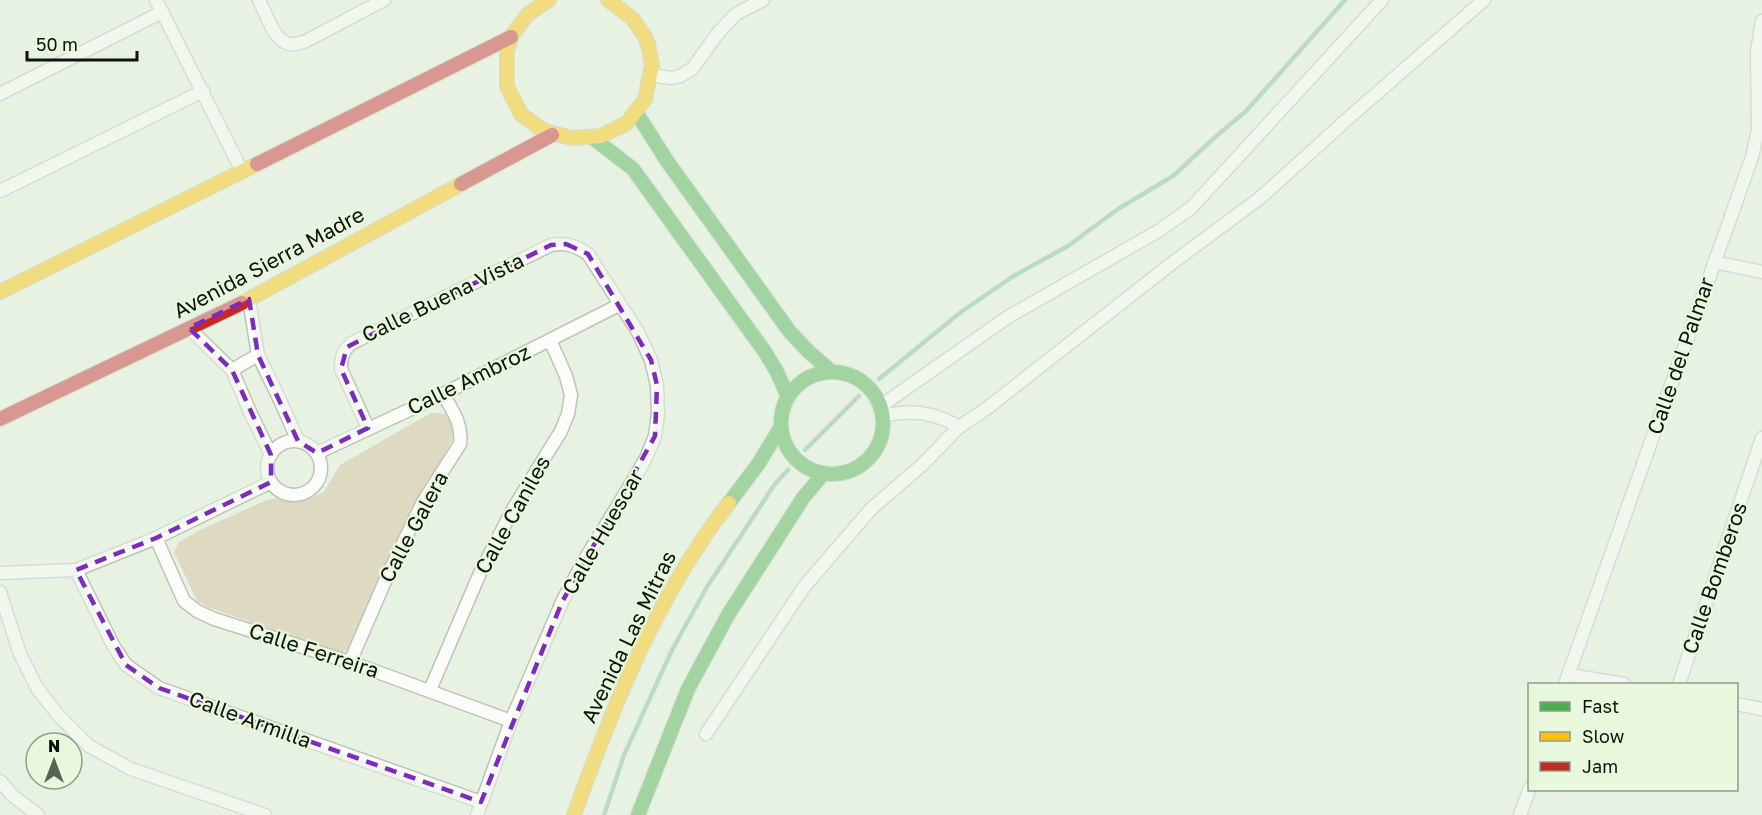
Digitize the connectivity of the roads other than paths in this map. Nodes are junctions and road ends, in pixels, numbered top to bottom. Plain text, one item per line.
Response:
1 (156, 0) edge
2 (259, 0) edge
3 (384, 0) edge
4 (549, 0) edge
5 (608, 0) edge
6 (763, 0) edge
7 (1382, 0) edge
8 (1484, 0) edge
9 (530, 5) edge
10 (162, 12) junction
11 (1762, 21) edge
12 (511, 38) junction
13 (1760, 53) edge
14 (651, 75) junction
15 (202, 92) junction
16 (0, 94) edge
17 (636, 112) junction
18 (552, 135) junction
19 (593, 138) junction
20 (242, 171) junction
21 (0, 191) edge
22 (588, 255) joint
23 (1714, 262) junction
24 (1762, 272) edge
25 (0, 292) edge
26 (249, 299) junction
27 (620, 305) junction
28 (189, 328) junction
29 (550, 340) junction
30 (258, 355) junction
31 (232, 370) junction
32 (832, 372) junction
33 (443, 394) junction
34 (788, 397) junction
35 (882, 411) junction
36 (0, 419) edge
37 (959, 427) junction
38 (368, 428) junction
39 (780, 428) junction
40 (1762, 438) edge
41 (298, 441) junction
42 (317, 453) junction
43 (271, 455) junction
44 (823, 474) junction
45 (272, 482) junction
46 (156, 538) junction
47 (76, 570) junction
48 (0, 573) edge
49 (0, 592) edge
50 (350, 662) junction
51 (1567, 680) edge
52 (1610, 683) edge
53 (1678, 683) edge
54 (430, 690) junction
55 (1738, 704) edge
56 (1762, 709) edge
57 (511, 721) junction
58 (706, 734) dead end
59 (0, 781) edge
60 (1529, 791) edge
61 (479, 809) edge
62 (38, 815) edge
63 (265, 815) edge
64 (574, 815) edge
65 (638, 815) edge
66 (1520, 815) edge

1 - 10 street
2 - 3 street
4 - 9 street
5 - 14 street
6 - 14 street
7 - 35 street
8 - 37 street
9 - 12 street
10 - 15 street
10 - 16 street
11 - 13 street, Calle del Palmar
12 - 18 street
12 - 20 street
13 - 23 street, Calle del Palmar
14 - 17 street
15 - 20 street
15 - 21 street
17 - 19 street
17 - 32 street
18 - 19 street
18 - 26 street, Avenida Sierra Madre
19 - 34 street
20 - 25 street
22 - 27 street, Calle Huescar
22 - 38 street, Calle Buena Vista
23 - 24 street
23 - 51 street, Calle del Palmar
26 - 28 street, Avenida Sierra Madre
26 - 30 street
27 - 29 street, Calle Ambroz
27 - 57 street, Calle Huescar
28 - 31 street
28 - 36 street, Avenida Sierra Madre
29 - 33 street, Calle Ambroz
29 - 54 street, Calle Caniles
30 - 31 street
30 - 41 street
31 - 43 street
32 - 34 street
32 - 35 street
33 - 38 street, Calle Ambroz
33 - 50 street, Calle Galera
34 - 39 street
35 - 37 street
35 - 44 street
37 - 58 street
38 - 42 street, Calle Ambroz
39 - 44 street
39 - 64 street, Avenida Las Mitras
40 - 53 street, Calle Bomberos
41 - 42 street
41 - 43 street
42 - 45 street
43 - 45 street
44 - 65 street
45 - 46 street
46 - 47 street
46 - 50 street, Calle Ferreira
47 - 48 street
47 - 61 street, Calle Armilla
49 - 63 street
50 - 54 street, Calle Ferreira
51 - 52 street
54 - 57 street, Calle Ferreira
55 - 56 street
57 - 61 street, Calle Huescar
59 - 62 street
60 - 66 street

